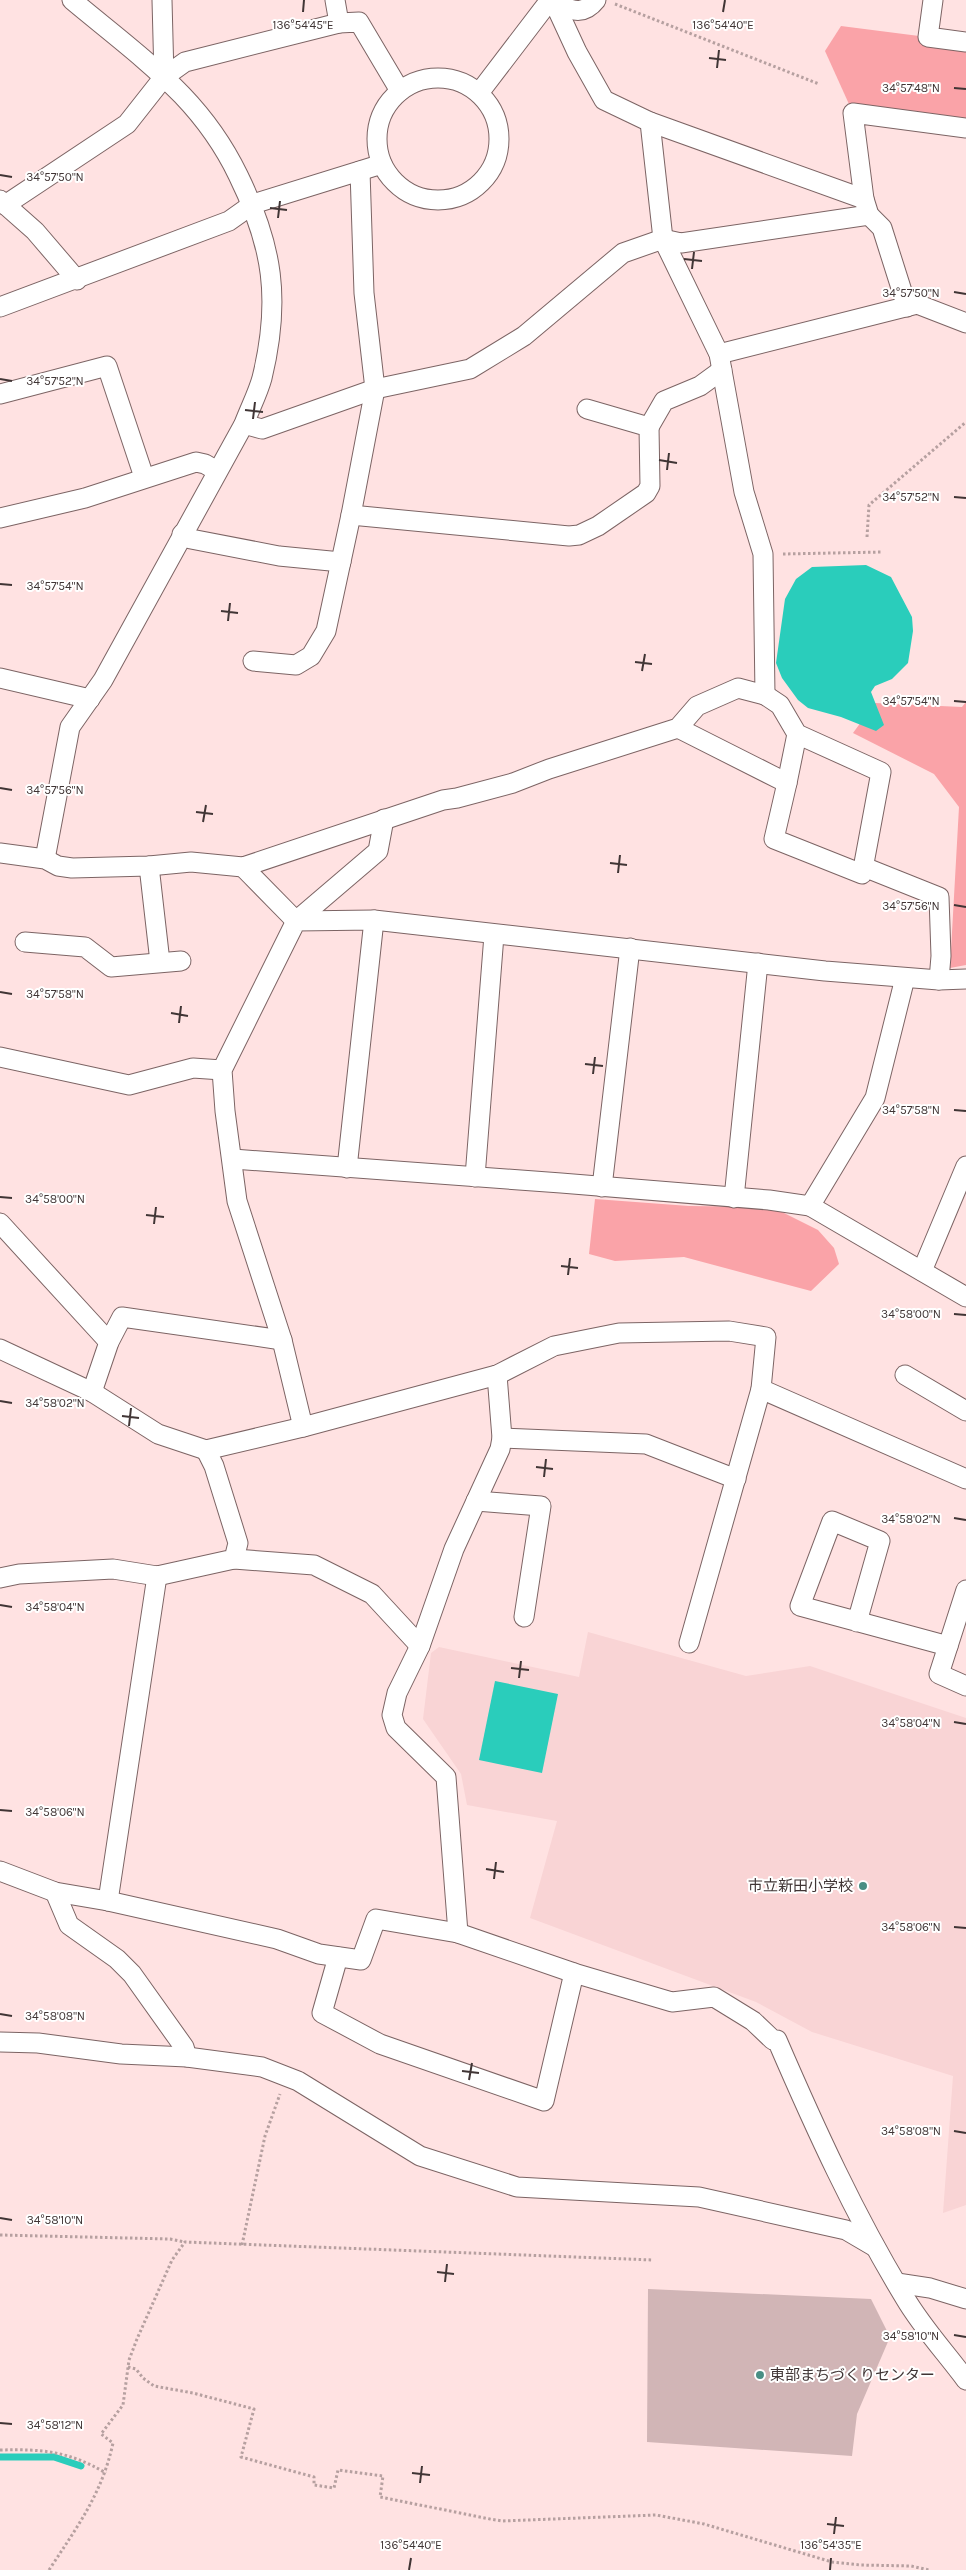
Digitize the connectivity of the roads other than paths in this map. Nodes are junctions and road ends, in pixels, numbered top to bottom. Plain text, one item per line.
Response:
1 (72, 0) edge
2 (162, 0) edge
3 (335, 0) edge
4 (596, 0) edge
5 (932, 0) edge
6 (553, 2) edge
7 (339, 23) junction
8 (966, 42) edge
9 (164, 77) junction
10 (400, 91) junction
11 (479, 93) junction
12 (650, 122) junction
13 (966, 128) edge
14 (382, 164) junction
15 (360, 171) junction
16 (3, 203) edge
17 (253, 204) junction
18 (867, 207) junction
19 (664, 239) junction
20 (78, 280) junction
21 (0, 307) edge
22 (907, 307) junction
23 (966, 323) edge
24 (721, 362) junction
25 (375, 389) junction
26 (0, 394) edge
27 (587, 409) dead end
28 (244, 424) junction
29 (649, 427) junction
30 (217, 472) junction
31 (144, 477) junction
32 (351, 515) junction
33 (0, 518) edge
34 (182, 534) junction
35 (341, 562) junction
36 (254, 661) dead end
37 (0, 678) edge
38 (765, 695) junction
39 (90, 698) junction
40 (678, 728) junction
41 (797, 734) junction
42 (787, 783) junction
43 (384, 819) junction
44 (1, 855) edge
45 (45, 859) junction
46 (149, 866) junction
47 (243, 867) junction
48 (864, 867) junction
49 (374, 920) junction
50 (296, 921) junction
51 (494, 935) junction
52 (24, 942) dead end
53 (630, 948) junction
54 (181, 960) dead end
55 (160, 962) junction
56 (758, 963) junction
57 (905, 978) junction
58 (966, 979) edge
59 (939, 980) junction
60 (0, 1057) edge
61 (222, 1070) junction
62 (233, 1159) junction
63 (966, 1166) edge
64 (347, 1168) junction
65 (475, 1177) junction
66 (602, 1186) junction
67 (734, 1198) junction
68 (810, 1206) junction
69 (0, 1223) edge
70 (922, 1271) junction
71 (966, 1298) edge
72 (282, 1340) junction
73 (109, 1342) junction
74 (0, 1349) edge
75 (497, 1375) junction
76 (905, 1375) dead end
77 (761, 1389) junction
78 (92, 1392) junction
79 (966, 1411) edge
80 (303, 1428) junction
81 (502, 1438) junction
82 (206, 1450) junction
83 (736, 1479) junction
84 (966, 1479) edge
85 (476, 1501) junction
86 (234, 1559) junction
87 (157, 1576) junction
88 (0, 1578) edge
89 (966, 1590) edge
90 (524, 1617) dead end
91 (857, 1622) junction
92 (689, 1643) dead end
93 (420, 1646) junction
94 (948, 1646) junction
95 (966, 1686) edge
96 (0, 1871) edge
97 (55, 1892) junction
98 (108, 1901) junction
99 (458, 1933) junction
100 (338, 1957) junction
101 (574, 1973) junction
102 (0, 2042) edge
103 (188, 2056) junction
104 (878, 2249) junction
105 (897, 2283) junction
106 (966, 2299) edge
107 (966, 2380) edge

1 - 9 street
2 - 9 street
3 - 7 street
4 - 6 street
5 - 8 street
6 - 11 street
6 - 12 street
7 - 9 street
7 - 10 street
9 - 16 street
9 - 17 street
10 - 11 street
10 - 14 street
11 - 14 street
12 - 18 street
12 - 19 street
13 - 18 street
14 - 15 street
15 - 17 street
15 - 25 street
16 - 20 street
17 - 20 street
17 - 28 street
18 - 19 street
18 - 22 street
19 - 24 street
19 - 25 street
20 - 21 street
22 - 23 street
22 - 24 street
24 - 29 street
24 - 38 street
25 - 28 street
25 - 32 street
26 - 31 street
27 - 29 street
28 - 30 street
29 - 32 street
30 - 31 street
30 - 34 street
31 - 33 street
32 - 35 street
34 - 35 street
34 - 39 street
35 - 36 street
37 - 39 street
38 - 40 street
38 - 41 street
39 - 45 street
40 - 42 street
40 - 43 street
41 - 42 street
41 - 48 street
42 - 48 street
43 - 47 street
43 - 50 street
44 - 45 street
45 - 46 street
46 - 47 street
46 - 55 street
47 - 50 street
48 - 59 street
49 - 50 street
49 - 51 street
49 - 64 street
50 - 61 street
51 - 53 street
51 - 65 street
52 - 55 street
53 - 56 street
53 - 66 street
54 - 55 street
56 - 57 street
56 - 67 street
57 - 59 street
57 - 68 street
58 - 59 street
60 - 61 street
61 - 62 street
62 - 64 street
62 - 72 street
63 - 70 street
64 - 65 street
65 - 66 street
66 - 67 street
67 - 68 street
68 - 70 street
69 - 73 street
70 - 71 street
72 - 73 street
72 - 80 street
73 - 78 street
74 - 78 street
75 - 77 street
75 - 80 street
75 - 81 street
76 - 79 street
77 - 83 street
77 - 84 street
78 - 82 street
80 - 82 street
81 - 83 street
81 - 85 street
82 - 86 street
83 - 92 street
85 - 90 street
85 - 93 street
86 - 87 street
86 - 93 street
87 - 88 street
87 - 98 street
89 - 94 street
91 - 91 street
91 - 94 street
93 - 99 street
94 - 95 street
96 - 97 street
97 - 98 street
97 - 103 street
98 - 100 street
99 - 100 street
99 - 101 street
100 - 101 street
101 - 104 street
102 - 103 street
103 - 104 street
104 - 105 street
105 - 106 street
105 - 107 street

